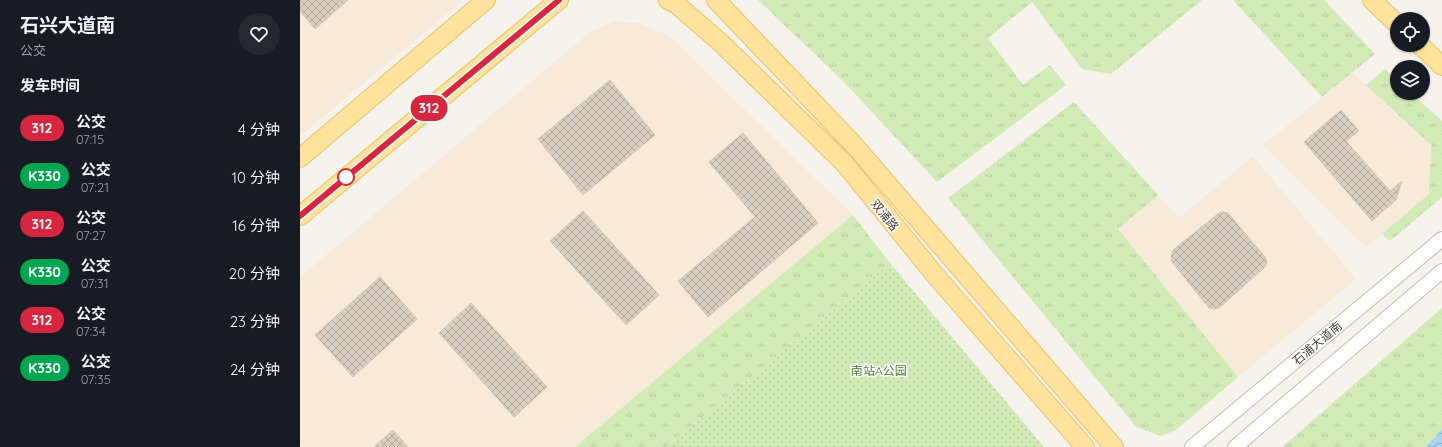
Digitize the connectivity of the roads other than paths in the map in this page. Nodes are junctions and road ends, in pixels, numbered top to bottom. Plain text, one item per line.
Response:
1 (486, 0) edge
2 (668, 0) edge
3 (716, 0) edge
4 (1372, 0) edge
5 (559, 1) edge
6 (1390, 17) edge
7 (1427, 52) edge
8 (1442, 66) edge
9 (329, 133) junction
10 (300, 158) edge
11 (300, 169) edge
12 (300, 216) edge
13 (1442, 238) edge
14 (1442, 252) edge
15 (1423, 254) junction
16 (1442, 271) edge
17 (1085, 447) edge
18 (1114, 447) edge
19 (1192, 447) edge
20 (1235, 447) edge

1 - 9 main road
2 - 17 main road, 双涌路
3 - 18 main road, 双涌路
4 - 6 main road
5 - 12 main road
7 - 8 main road
9 - 10 main road
9 - 11 main road
13 - 15 street, 石浦大道南
14 - 15 street
15 - 19 street, 石浦大道南
16 - 20 street

